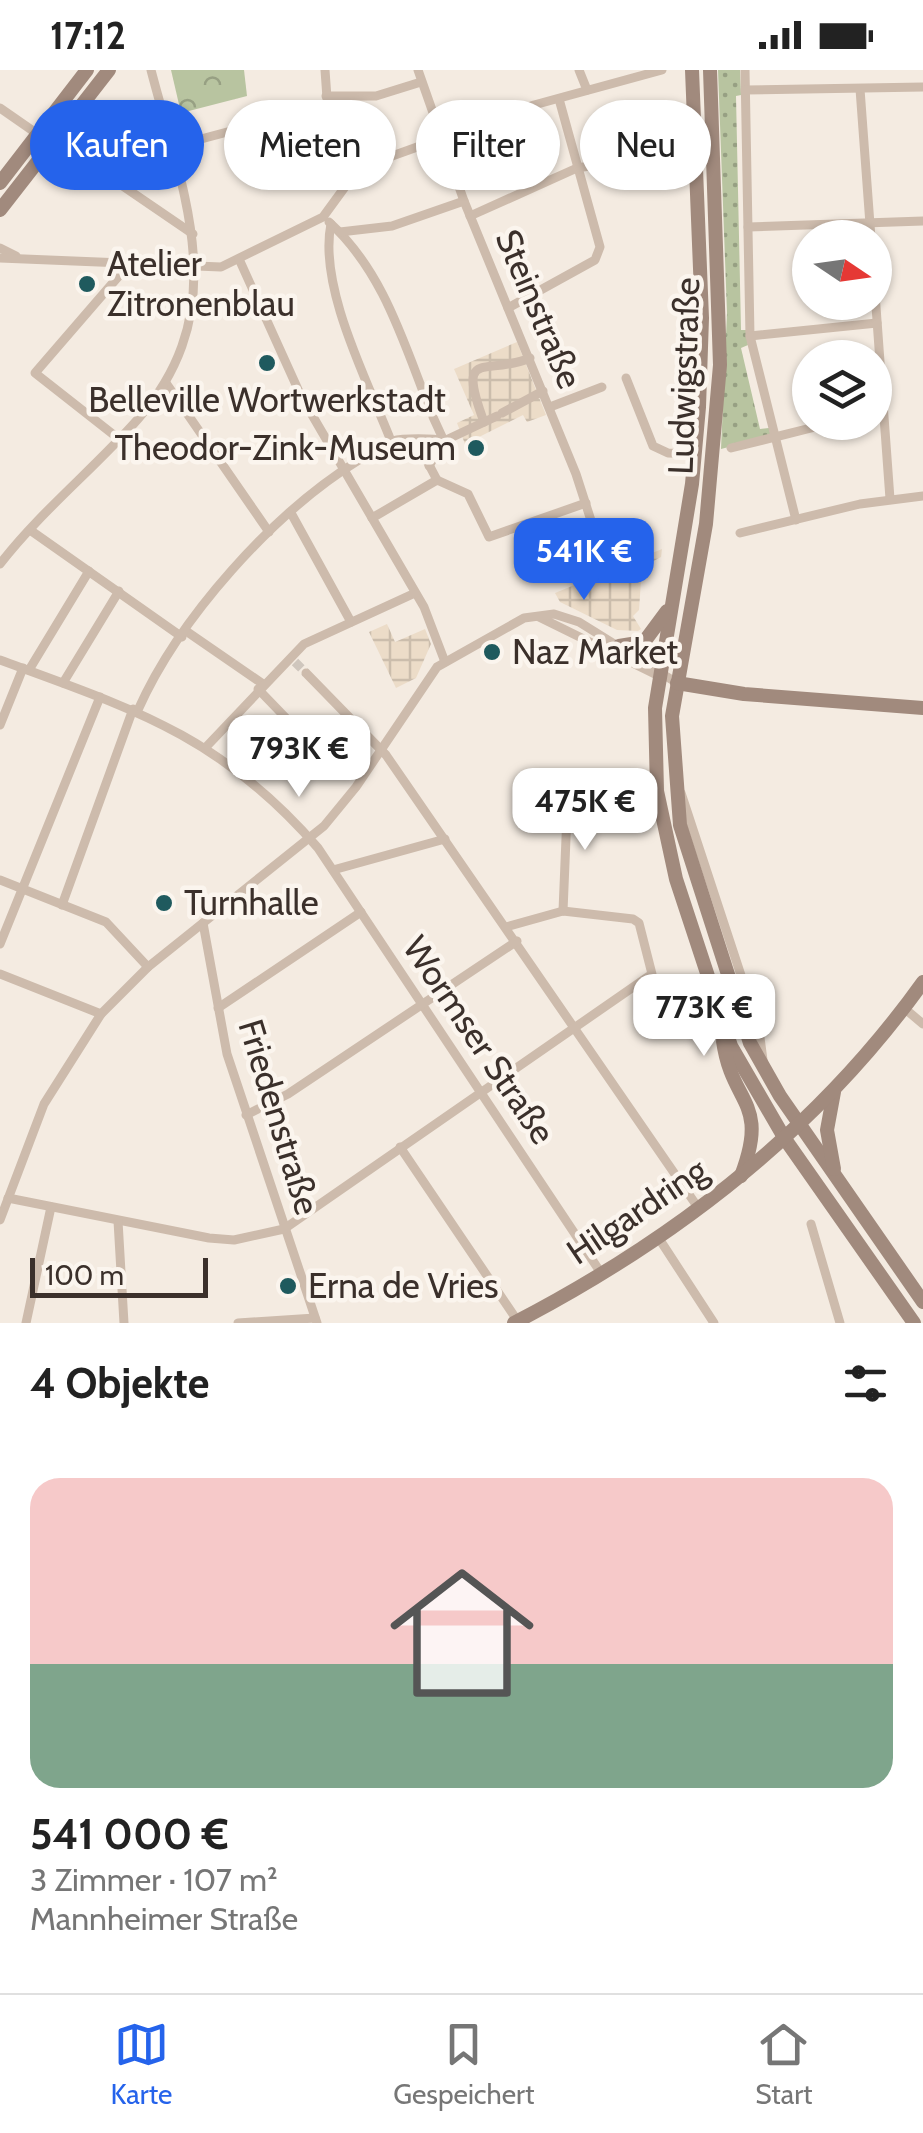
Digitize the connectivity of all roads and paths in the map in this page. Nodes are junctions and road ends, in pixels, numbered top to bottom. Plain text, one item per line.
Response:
1 (86, 70) edge
2 (110, 70) edge
3 (151, 70) edge
4 (325, 70) edge
5 (418, 70) edge
6 (579, 70) edge
7 (662, 70) edge
8 (692, 70) edge
9 (710, 70) edge
10 (745, 70) edge
11 (421, 82) junction
12 (923, 88) edge
13 (860, 89) junction
14 (587, 90) junction
15 (745, 90) junction
16 (326, 96) junction
17 (559, 99) junction
18 (62, 100) edge
19 (86, 100) edge
20 (159, 100) edge
21 (326, 100) edge
22 (427, 100) edge
23 (556, 100) edge
24 (0, 108) edge
25 (30, 129) edge
26 (30, 141) edge
27 (577, 168) junction
28 (580, 168) edge
29 (30, 171) edge
30 (0, 182) edge
31 (129, 190) edge
32 (182, 190) edge
33 (346, 190) edge
34 (460, 190) edge
35 (464, 201) junction
36 (0, 210) edge
37 (470, 216) junction
38 (870, 220) edge
39 (923, 221) edge
40 (892, 222) edge
41 (332, 224) junction
42 (792, 226) edge
43 (748, 227) junction
44 (194, 234) junction
45 (0, 248) edge
46 (18, 257) junction
47 (0, 258) edge
48 (239, 259) junction
49 (130, 263) junction
50 (197, 267) junction
51 (508, 308) junction
52 (877, 320) edge
53 (877, 323) junction
54 (750, 336) junction
55 (877, 340) edge
56 (530, 358) junction
57 (626, 378) dead end
58 (166, 383) junction
59 (602, 387) dead end
60 (543, 391) junction
61 (550, 407) junction
62 (484, 422) junction
63 (792, 432) edge
64 (777, 435) junction
65 (119, 439) junction
66 (444, 440) junction
67 (882, 440) edge
68 (391, 441) junction
69 (417, 442) junction
70 (732, 448) dead end
71 (696, 454) junction
72 (429, 466) junction
73 (344, 470) junction
74 (437, 480) junction
75 (923, 496) edge
76 (890, 499) junction
77 (586, 503) junction
78 (291, 513) junction
79 (372, 518) junction
80 (796, 520) junction
81 (30, 530) junction
82 (269, 532) junction
83 (740, 533) dead end
84 (0, 564) edge
85 (607, 570) dead end
86 (89, 571) junction
87 (118, 591) junction
88 (416, 593) junction
89 (673, 602) junction
90 (536, 616) junction
91 (351, 622) junction
92 (184, 634) junction
93 (619, 646) junction
94 (0, 660) edge
95 (445, 662) junction
96 (26, 669) junction
97 (659, 672) junction
98 (306, 674) tunnel mouth
99 (63, 682) junction
100 (677, 682) junction
101 (260, 686) junction
102 (100, 697) junction
103 (902, 707) junction
104 (923, 708) edge
105 (136, 709) junction
106 (923, 716) edge
107 (347, 720) junction
108 (0, 725) edge
109 (207, 746) junction
110 (381, 749) junction
111 (568, 790) dead end
112 (445, 838) junction
113 (310, 839) junction
114 (333, 870) junction
115 (0, 880) edge
116 (22, 890) junction
117 (62, 905) junction
118 (563, 911) junction
119 (361, 912) junction
120 (203, 923) junction
121 (506, 927) junction
122 (516, 941) junction
123 (0, 944) edge
124 (148, 967) junction
125 (0, 974) edge
126 (923, 982) edge
127 (423, 1004) junction
128 (218, 1008) junction
129 (904, 1008) junction
130 (100, 1014) junction
131 (721, 1021) junction
132 (923, 1024) edge
133 (576, 1028) junction
134 (835, 1088) junction
135 (482, 1092) junction
136 (246, 1115) junction
137 (800, 1125) junction
138 (785, 1139) junction
139 (400, 1147) junction
140 (835, 1174) junction
141 (740, 1178) junction
142 (8, 1198) junction
143 (51, 1208) junction
144 (698, 1209) junction
145 (1, 1217) edge
146 (118, 1221) junction
147 (811, 1224) dead end
148 (284, 1228) junction
149 (658, 1237) junction
150 (601, 1273) junction
151 (923, 1302) edge
152 (316, 1320) edge
153 (517, 1322) edge
154 (26, 1323) edge
155 (124, 1323) edge
156 (238, 1323) edge
157 (714, 1323) edge
158 (840, 1323) edge
159 (914, 1323) edge

1 - 18 main road
2 - 19 main road
3 - 20 street
4 - 16 street
5 - 11 street, Steinstraße
6 - 14 street
7 - 14 street
8 - 71 main road, Ludwigstraße
9 - 100 main road, Ludwigstraße
10 - 15 street
11 - 16 street
11 - 22 street, Steinstraße
12 - 13 street
13 - 15 street
13 - 38 street
14 - 17 street
15 - 43 street
16 - 21 street
17 - 23 street
17 - 27 street
24 - 25 street
26 - 30 main road
27 - 28 street
27 - 37 street
27 - 51 street
29 - 36 main road
31 - 44 street
32 - 44 street
33 - 41 street
34 - 35 street, Steinstraße
35 - 37 street, Steinstraße
35 - 41 street
37 - 51 street, Steinstraße
39 - 40 street
41 - 48 street
41 - 66 street
41 - 68 street
42 - 43 street
43 - 54 street
44 - 50 street
45 - 46 street
46 - 47 street
46 - 49 street
48 - 50 street
48 - 73 street
49 - 50 street
49 - 65 street
50 - 58 street
51 - 56 street, Steinstraße
52 - 53 street
53 - 54 street
53 - 55 street
54 - 64 street
56 - 60 street, Steinstraße
56 - 62 street
57 - 71 street
58 - 65 street
58 - 82 street
59 - 61 street
60 - 61 street, Steinstraße
60 - 62 street
61 - 77 street, Steinstraße
62 - 66 street
63 - 64 street
64 - 70 street
64 - 80 street
65 - 81 street
66 - 69 street
66 - 72 street
67 - 76 street
68 - 69 street
68 - 73 street
69 - 72 street
71 - 89 main road, Ludwigstraße
72 - 74 street
73 - 78 street
73 - 79 street
74 - 77 street
74 - 79 street
75 - 76 street
76 - 80 street
77 - 85 street, Steinstraße
78 - 82 street
78 - 91 street
79 - 88 street
80 - 83 street
81 - 84 street
81 - 86 street
82 - 92 street
86 - 87 street
86 - 96 street
87 - 92 street
87 - 99 street
88 - 91 street
88 - 95 street
89 - 93 main road
89 - 97 main road, Ludwigstraße
90 - 93 street
90 - 95 street
90 - 97 street
91 - 101 street
92 - 101 street
92 - 105 street
93 - 97 street
94 - 96 street, Wormser Straße
95 - 110 street
96 - 99 street, Wormser Straße
96 - 108 street
97 - 100 street
97 - 131 main road, Ludwigstraße
98 - 107 street
99 - 102 street, Wormser Straße
100 - 103 main road
100 - 137 main road, Ludwigstraße
101 - 107 street
101 - 109 street
102 - 105 street, Wormser Straße
102 - 116 street
103 - 104 main road
103 - 106 main road
105 - 109 street, Wormser Straße
105 - 117 street
107 - 110 street
109 - 113 street, Wormser Straße
110 - 112 street
110 - 113 street
111 - 118 street
112 - 114 street
112 - 121 street
113 - 114 street, Wormser Straße
113 - 120 street
114 - 119 street, Wormser Straße
115 - 116 street
116 - 117 street
116 - 123 street
117 - 124 street
118 - 121 street
118 - 133 street
119 - 127 street, Wormser Straße
119 - 128 street
120 - 124 street
120 - 128 street, Friedenstraße
121 - 122 street
122 - 127 street
122 - 133 street
124 - 130 street
125 - 130 street
126 - 129 main road, Hilgardring
127 - 135 street, Wormser Straße
127 - 136 street
128 - 136 street, Friedenstraße
129 - 132 street
129 - 134 main road, Hilgardring
130 - 142 street
131 - 138 main road
131 - 141 main road
133 - 135 street
133 - 144 street
134 - 137 main road, Hilgardring
134 - 140 main road
135 - 139 street
135 - 150 street, Wormser Straße
136 - 148 street, Friedenstraße
137 - 138 main road, Hilgardring
137 - 140 main road, Ludwigstraße
138 - 141 main road, Hilgardring
138 - 159 main road
139 - 148 street
139 - 153 street
140 - 151 main road, Ludwigstraße
141 - 144 main road, Hilgardring
142 - 143 street
142 - 145 street
143 - 146 street
143 - 154 street
144 - 149 main road, Hilgardring
146 - 148 street
146 - 155 street
147 - 158 street
148 - 152 street, Friedenstraße
149 - 150 main road, Hilgardring
149 - 157 street
150 - 153 main road, Hilgardring
152 - 156 street

